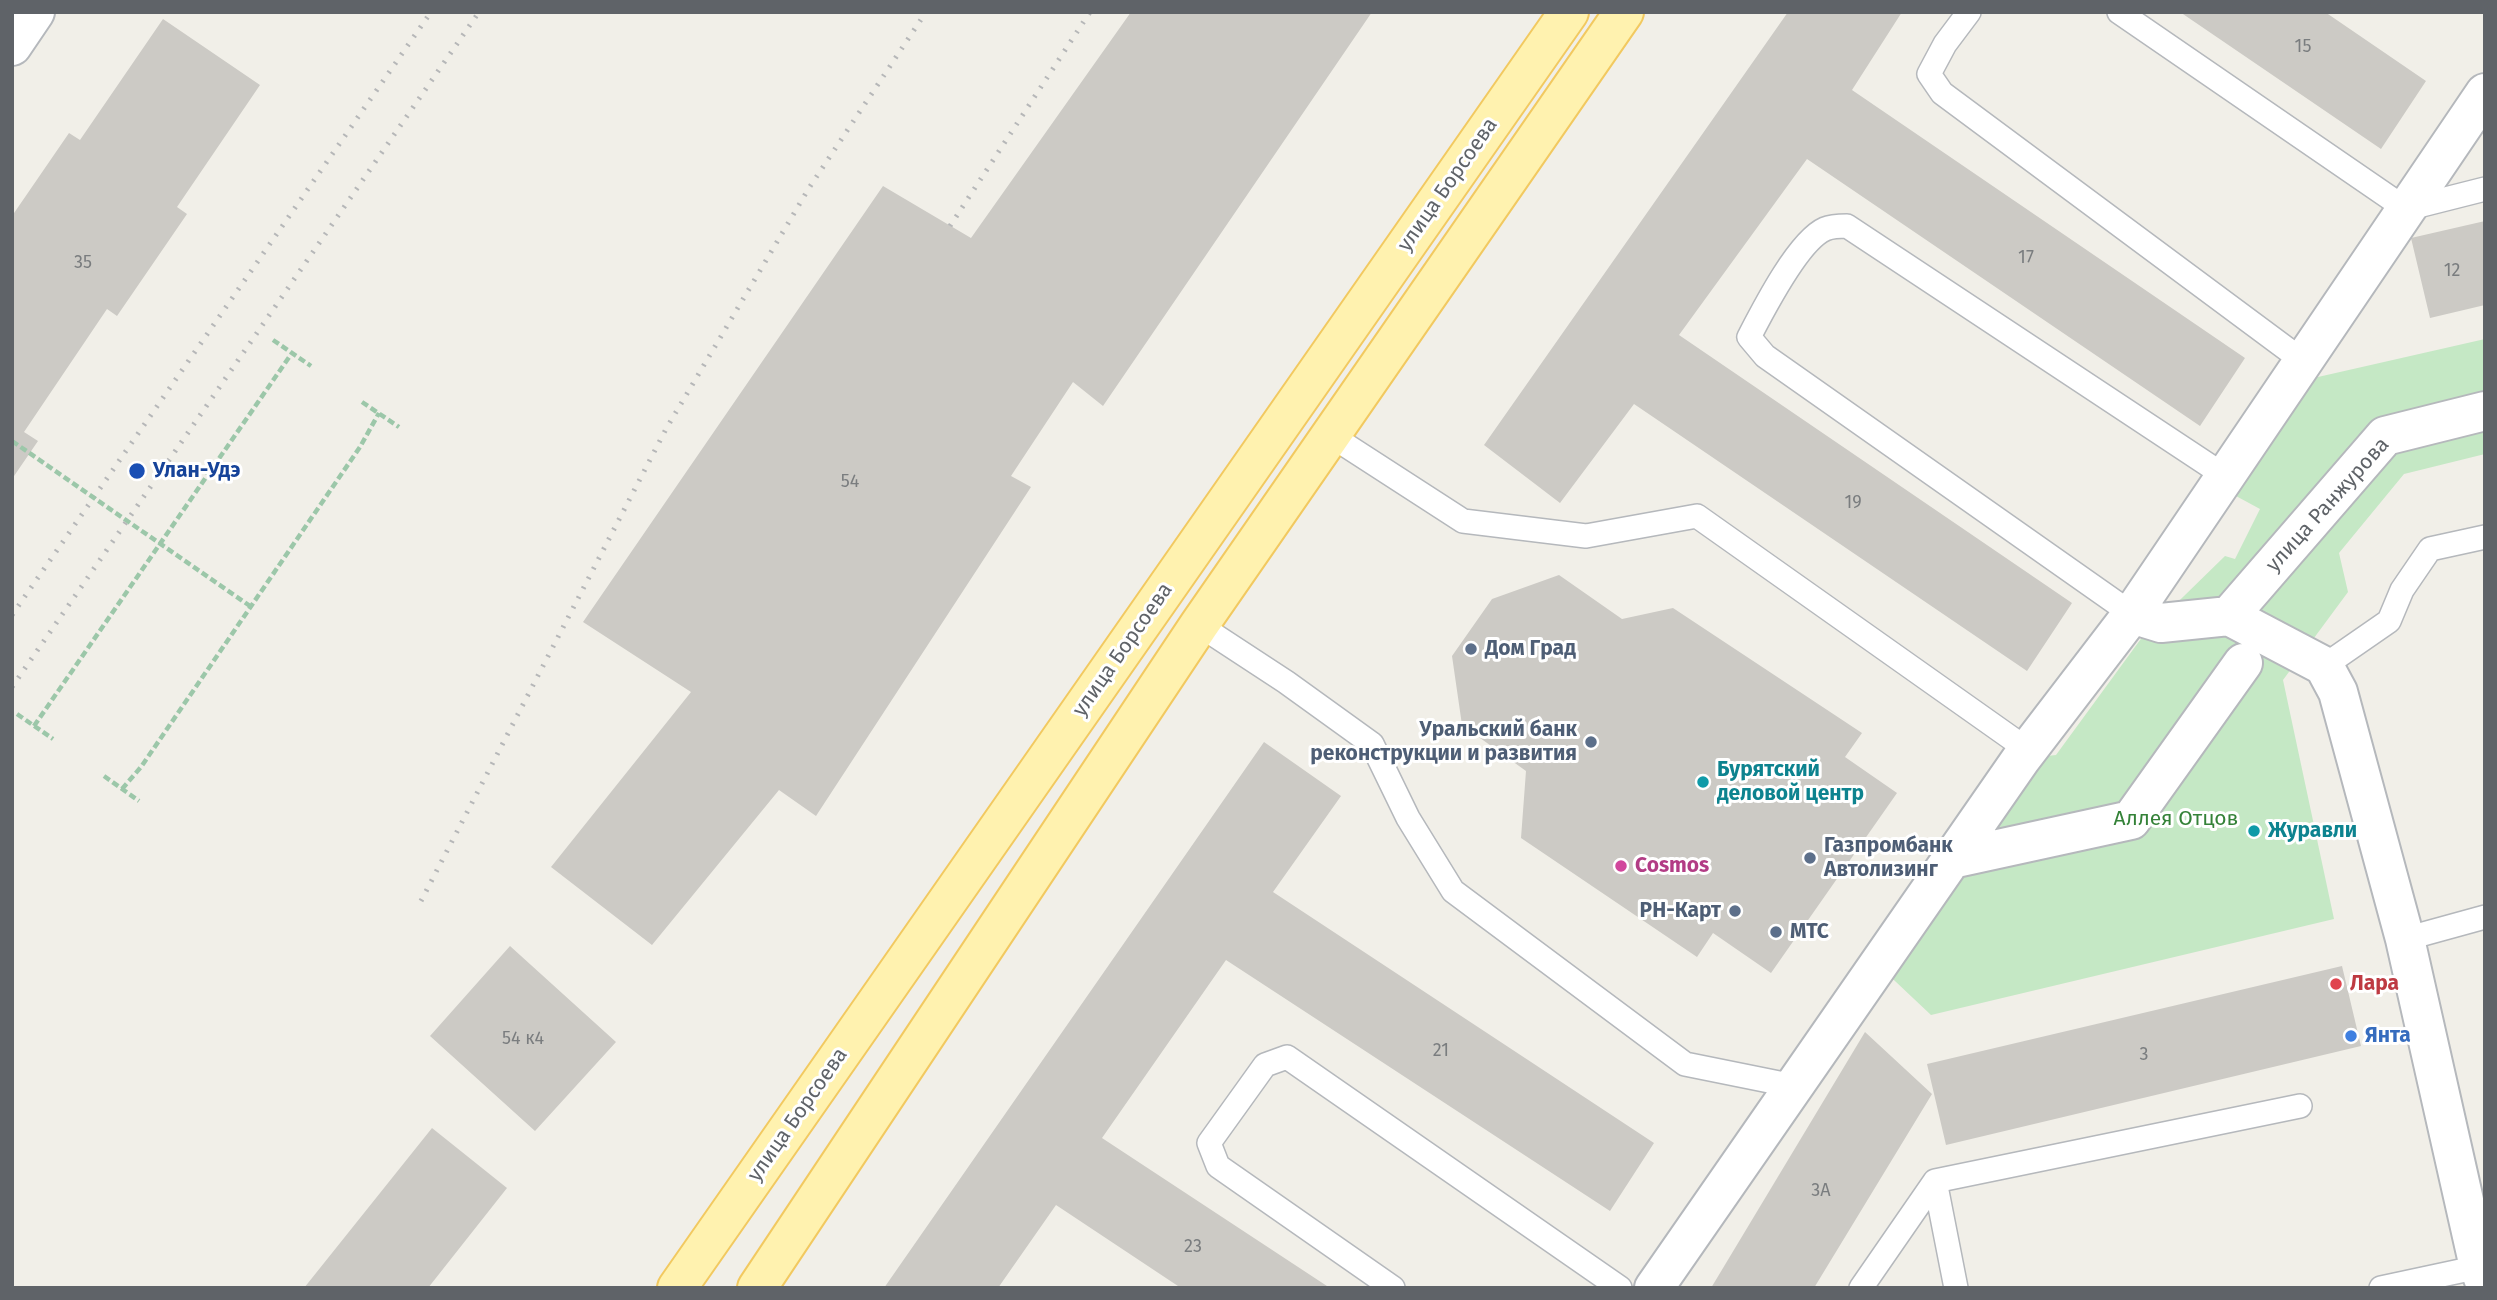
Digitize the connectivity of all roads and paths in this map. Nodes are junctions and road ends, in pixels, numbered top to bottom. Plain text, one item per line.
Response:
1 (35, 12) edge
2 (1569, 12) edge
3 (1624, 12) edge
4 (1969, 12) edge
5 (2119, 12) edge
6 (12, 46) edge
7 (2485, 93) edge
8 (2485, 189) edge
9 (2406, 209) junction
10 (273, 340) dead end
11 (292, 353) junction
12 (2303, 361) junction
13 (311, 366) dead end
14 (362, 401) dead end
15 (2485, 411) edge
16 (379, 413) junction
17 (399, 428) dead end
18 (1330, 435) junction
19 (12, 441) edge
20 (2225, 476) junction
21 (2485, 537) edge
22 (160, 544) junction
23 (250, 607) junction
24 (2229, 616) junction
25 (2147, 619) junction
26 (1199, 625) junction
27 (2243, 663) dead end
28 (2324, 666) junction
29 (17, 714) dead end
30 (34, 726) junction
31 (52, 739) dead end
32 (2028, 750) junction
33 (104, 776) dead end
34 (122, 789) junction
35 (139, 801) dead end
36 (1952, 859) junction
37 (2485, 916) edge
38 (2405, 939) junction
39 (1794, 1086) junction
40 (2300, 1106) dead end
41 (1935, 1181) junction
42 (2482, 1275) edge
43 (677, 1288) edge
44 (757, 1288) edge
45 (1393, 1288) edge
46 (1620, 1288) edge
47 (1654, 1288) edge
48 (1861, 1288) edge
49 (1956, 1288) edge
50 (2381, 1288) edge

1 - 6 street
2 - 43 main road, улица Борсоева
3 - 18 main road
4 - 12 lane
5 - 9 lane
7 - 9 street
8 - 9 lane
9 - 12 street
10 - 11 path
11 - 13 path
11 - 22 path
12 - 20 street
14 - 16 path
15 - 24 street, улица Ранжурова
16 - 17 path
16 - 23 path
18 - 26 main road
18 - 32 lane
19 - 22 path, bridge
20 - 25 street
20 - 25 lane
21 - 28 lane
22 - 23 path, bridge
22 - 30 path
23 - 34 path
24 - 25 street
24 - 28 street
25 - 32 street
26 - 39 lane
26 - 44 main road
27 - 36 street
28 - 38 street
29 - 30 path
30 - 31 path
32 - 36 street
33 - 34 path
34 - 35 path
36 - 39 street
37 - 38 lane
38 - 42 street
39 - 47 street
40 - 41 lane
41 - 48 lane
41 - 49 lane
42 - 50 lane
45 - 46 lane

